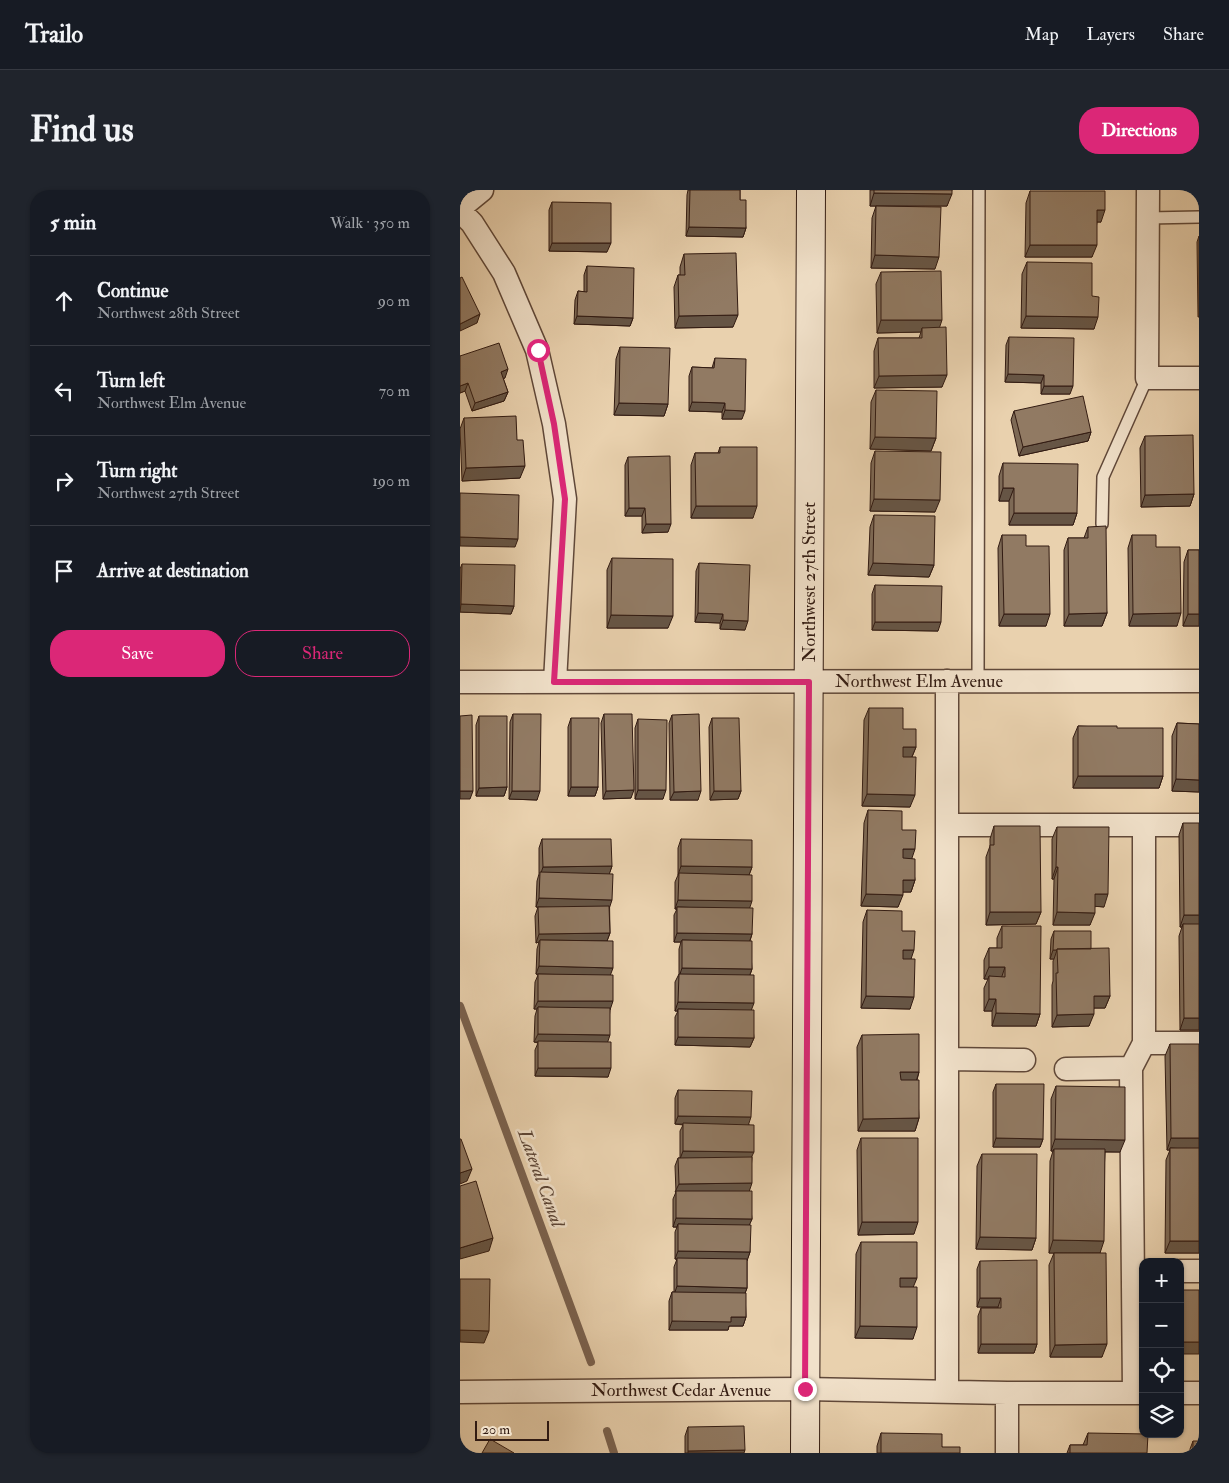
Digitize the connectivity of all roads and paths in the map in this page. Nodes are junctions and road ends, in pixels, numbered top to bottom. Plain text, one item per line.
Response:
1 (482, 190) edge
2 (811, 190) edge
3 (979, 190) edge
4 (1148, 190) edge
5 (460, 210) edge
6 (1199, 217) edge
7 (1148, 218) junction
8 (1147, 378) junction
9 (1199, 378) edge
10 (1102, 524) edge
11 (947, 681) junction
12 (978, 681) junction
13 (1199, 681) edge
14 (460, 682) edge
15 (554, 682) junction
16 (809, 682) junction
17 (947, 825) junction
18 (1144, 825) junction
19 (1199, 825) edge
20 (1144, 1043) junction
21 (1199, 1043) edge
22 (947, 1059) junction
23 (1024, 1060) dead end
24 (1131, 1068) junction
25 (1066, 1069) dead end
26 (1184, 1270) edge
27 (1199, 1270) edge
28 (1138, 1271) edge
29 (805, 1389) junction
30 (460, 1392) edge
31 (947, 1392) junction
32 (1007, 1393) junction
33 (1138, 1393) edge
34 (1184, 1393) edge
35 (1199, 1393) edge
36 (805, 1453) edge
37 (1007, 1453) edge

1 - 5 street
2 - 16 street, Northwest 27th Street
3 - 12 lane
4 - 7 street
5 - 15 street
6 - 7 lane
7 - 8 street
8 - 9 street
8 - 10 lane
11 - 12 street, Northwest Elm Avenue
11 - 16 street, Northwest Elm Avenue
11 - 17 street
12 - 13 street, Northwest Elm Avenue
14 - 15 street, Northwest Elm Avenue
15 - 16 street, Northwest Elm Avenue
16 - 29 street, Northwest 27th Street
17 - 18 street
17 - 22 street
18 - 19 street
18 - 20 street
20 - 21 street
20 - 24 street
22 - 23 street
22 - 31 street
24 - 25 street
24 - 28 street
26 - 27 street
28 - 33 street
29 - 30 street, Northwest Cedar Avenue
29 - 31 street, Northwest Cedar Avenue
29 - 36 street, Northwest 27th Street
31 - 32 street, Northwest Cedar Avenue
32 - 33 street, Northwest Cedar Avenue
32 - 37 street
34 - 35 street

